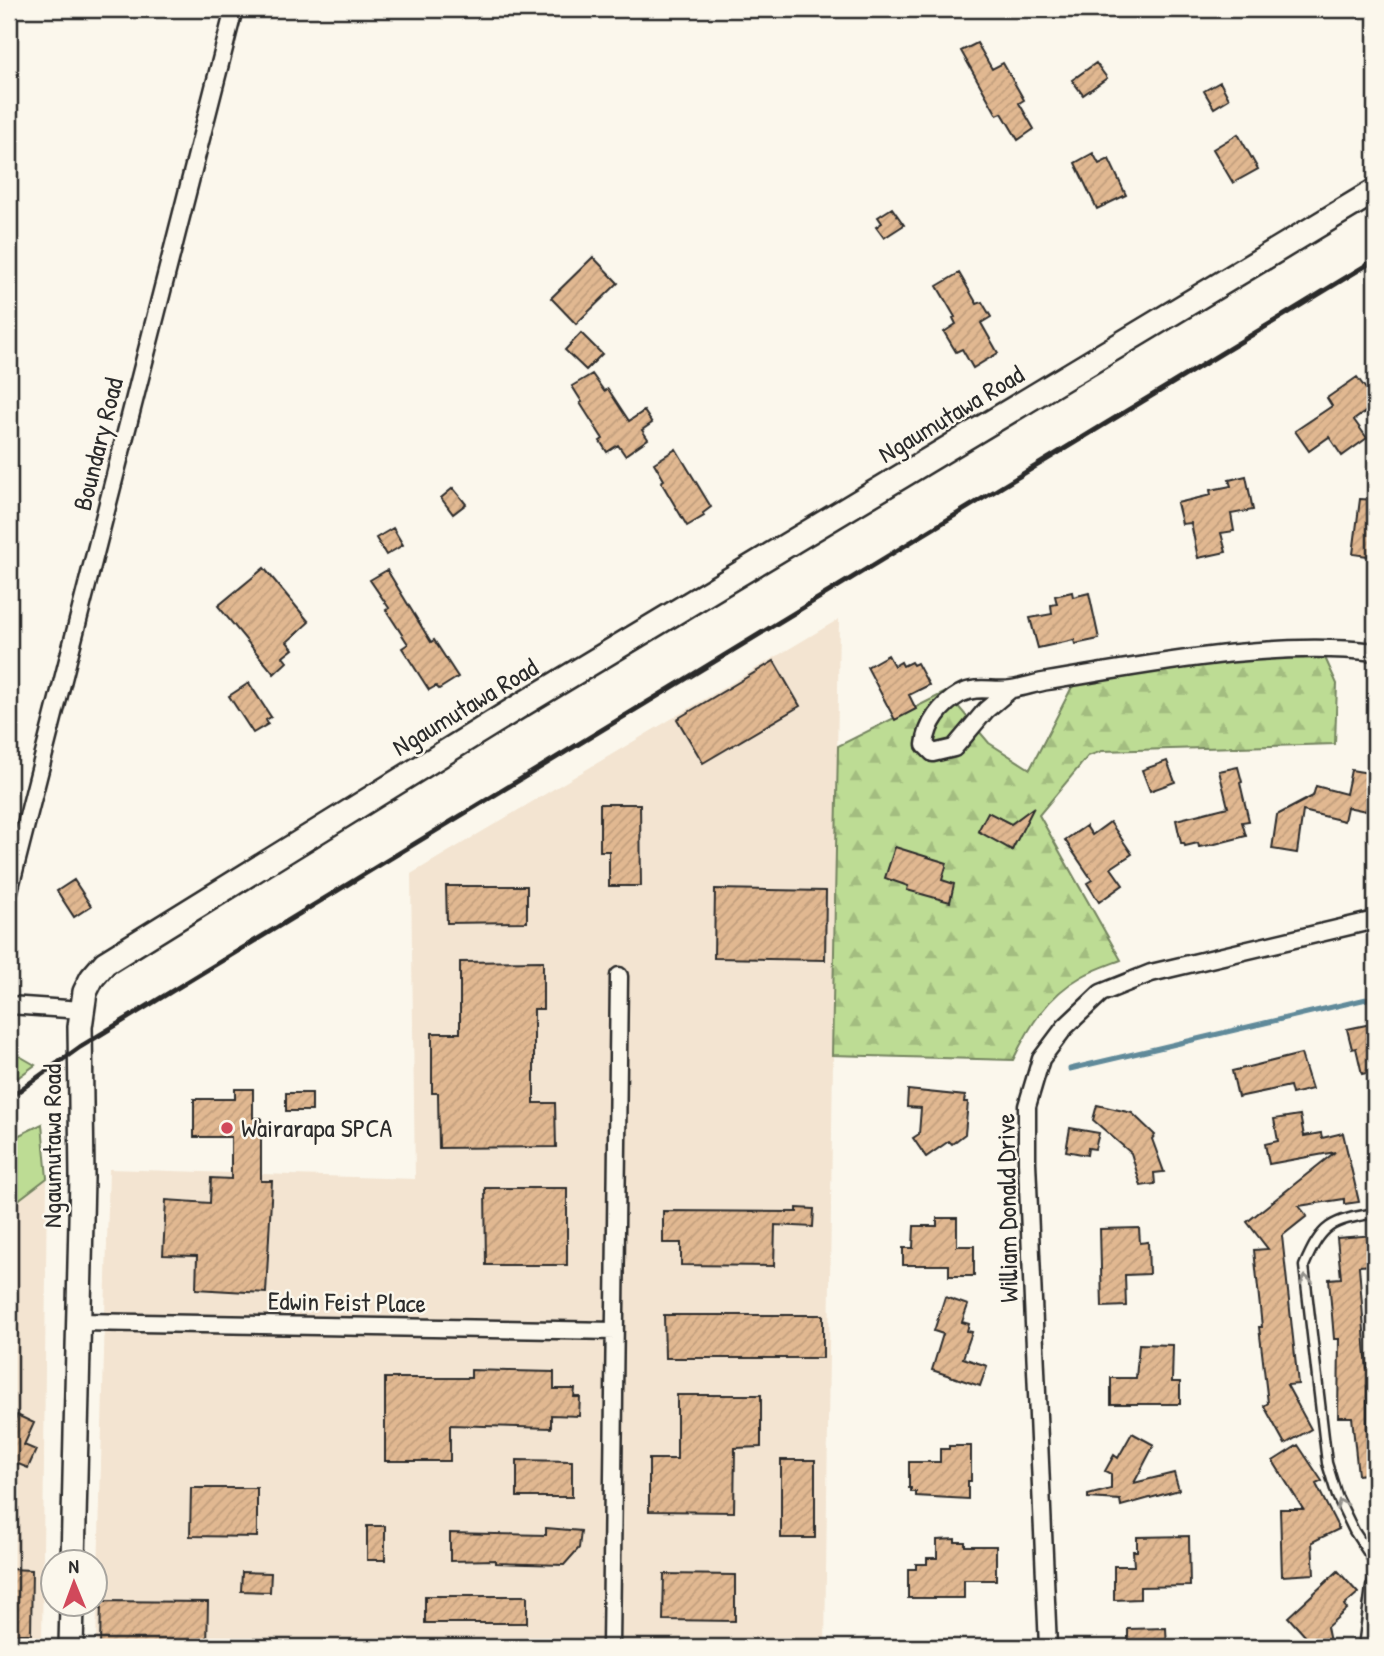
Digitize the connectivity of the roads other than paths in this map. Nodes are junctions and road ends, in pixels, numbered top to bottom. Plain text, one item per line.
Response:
1 (234, 9) edge
2 (1375, 191) edge
3 (1375, 652) edge
4 (1011, 689) junction
5 (9, 891) edge
6 (1375, 920) edge
7 (619, 976) dead end
8 (9, 1005) edge
9 (82, 1010) junction
10 (1375, 1213) edge
11 (78, 1322) junction
12 (615, 1331) junction
13 (73, 1548) edge
14 (1375, 1563) edge
15 (1375, 1578) edge
16 (72, 1618) edge
17 (71, 1647) edge
18 (611, 1647) edge
19 (1048, 1647) edge
20 (1363, 1647) edge

1 - 5 street, Boundary Road
2 - 9 main road, Ngaumutawa Road
3 - 4 street
4 - 4 street
6 - 19 street, William Donald Drive
7 - 12 street
8 - 9 street
9 - 11 main road, Ngaumutawa Road
14 -> 10 lane
11 - 12 street, Edwin Feist Place
11 - 13 main road, Ngaumutawa Road
12 - 18 street
15 - 20 lane
16 - 17 main road

